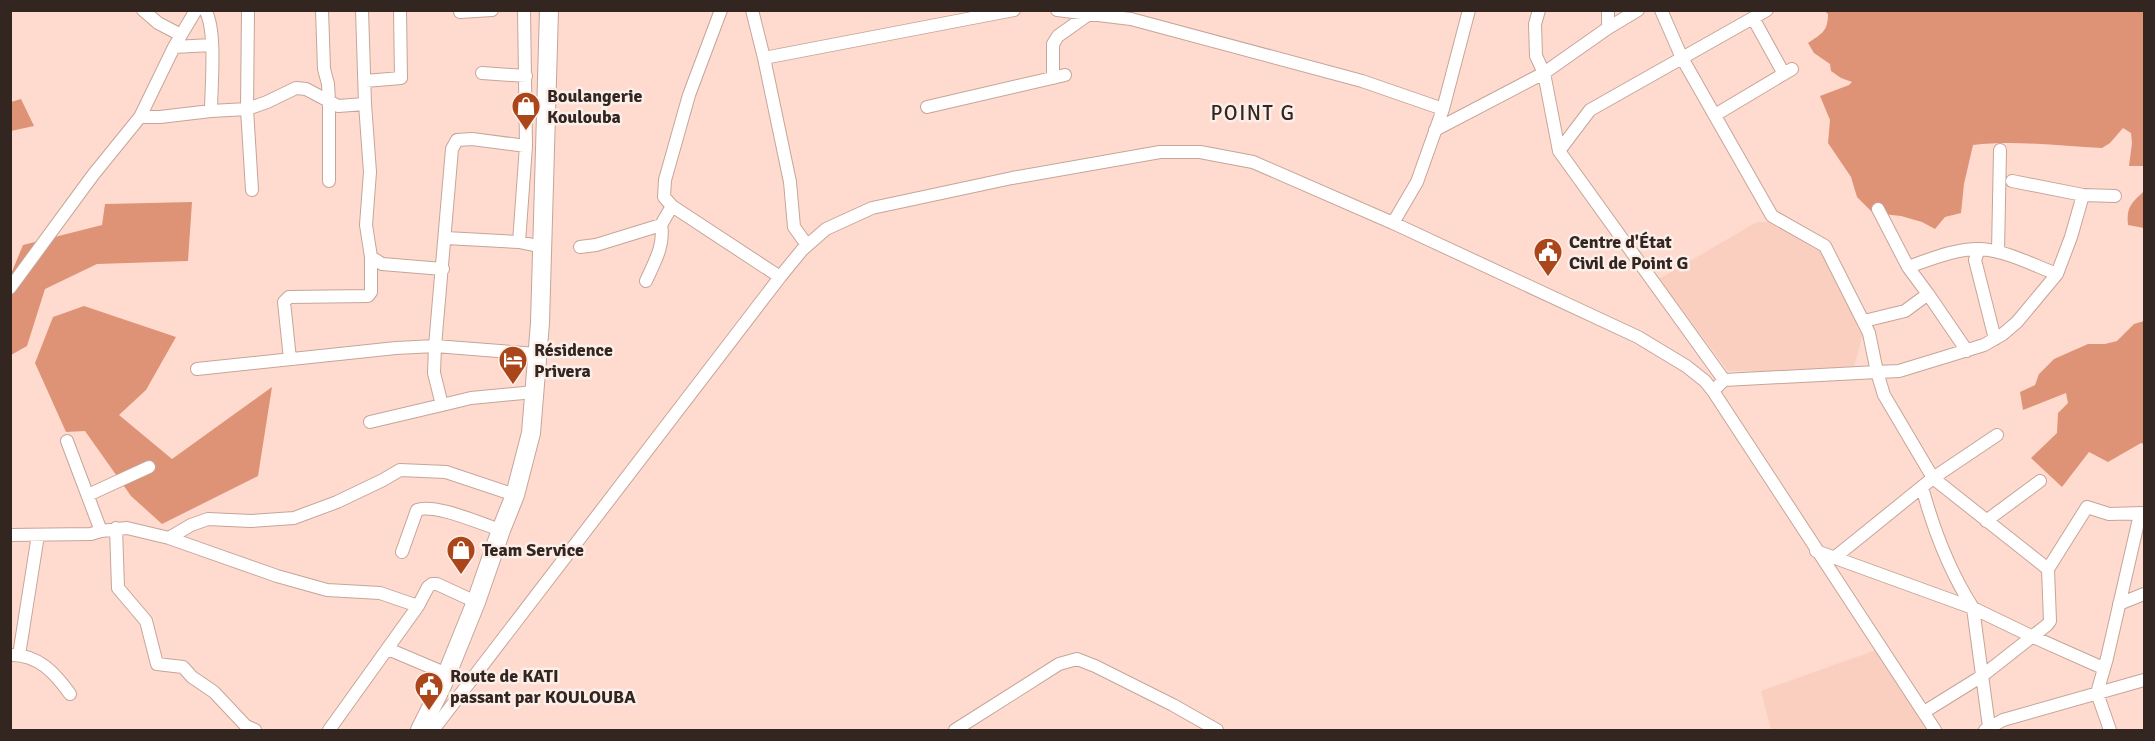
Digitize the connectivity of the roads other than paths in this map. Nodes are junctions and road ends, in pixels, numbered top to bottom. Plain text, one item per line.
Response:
1 (143, 10) edge
2 (196, 10) edge
3 (205, 10) edge
4 (248, 10) edge
5 (322, 10) edge
6 (362, 10) edge
7 (400, 10) edge
8 (492, 10) edge
9 (524, 10) edge
10 (549, 10) edge
11 (721, 10) edge
12 (752, 10) edge
13 (1014, 10) edge
14 (1058, 10) edge
15 (1469, 10) edge
16 (1539, 10) edge
17 (1608, 10) edge
18 (1638, 10) edge
19 (1661, 10) edge
20 (1767, 10) edge
21 (460, 12) dead end
22 (1089, 14) junction
23 (1752, 18) junction
24 (1608, 28) junction
25 (181, 35) junction
26 (212, 45) junction
27 (174, 47) junction
28 (764, 58) junction
29 (1682, 58) junction
30 (324, 69) junction
31 (482, 73) dead end
32 (1544, 73) junction
33 (526, 76) junction
34 (365, 81) junction
35 (306, 88) junction
36 (329, 102) junction
37 (365, 104) junction
38 (927, 107) dead end
39 (248, 109) junction
40 (1443, 109) junction
41 (211, 111) junction
42 (1715, 115) junction
43 (140, 117) junction
44 (1436, 130) junction
45 (526, 146) junction
46 (2000, 150) dead end
47 (1559, 151) junction
48 (329, 181) dead end
49 (2012, 181) dead end
50 (252, 190) dead end
51 (2083, 195) junction
52 (2115, 196) dead end
53 (672, 206) junction
54 (1878, 209) dead end
55 (1393, 223) junction
56 (661, 225) junction
57 (446, 238) junction
58 (519, 242) junction
59 (807, 245) junction
60 (543, 247) junction
61 (580, 247) dead end
62 (1979, 249) junction
63 (1998, 252) junction
64 (371, 257) junction
65 (1908, 267) junction
66 (443, 269) junction
67 (2057, 274) junction
68 (780, 277) junction
69 (646, 280) dead end
70 (10, 288) edge
71 (1928, 294) junction
72 (1864, 321) junction
73 (1995, 339) junction
74 (435, 346) junction
75 (1967, 351) junction
76 (537, 354) junction
77 (290, 359) junction
78 (197, 369) dead end
79 (1876, 372) junction
80 (1724, 380) junction
81 (1713, 391) junction
82 (534, 392) junction
83 (442, 405) junction
84 (370, 422) dead end
85 (1997, 435) dead end
86 (67, 441) dead end
87 (149, 467) dead end
88 (1933, 478) junction
89 (2040, 481) dead end
90 (1922, 487) junction
91 (88, 495) junction
92 (515, 495) junction
93 (2142, 513) edge
94 (1986, 521) junction
95 (116, 528) junction
96 (501, 530) junction
97 (101, 531) junction
98 (38, 534) junction
99 (10, 535) edge
100 (169, 538) junction
101 (1816, 551) junction
102 (402, 552) dead end
103 (1834, 558) junction
104 (2048, 569) junction
105 (2145, 594) edge
106 (476, 602) junction
107 (2119, 604) junction
108 (418, 606) junction
109 (1973, 608) junction
110 (2031, 636) junction
111 (388, 649) junction
112 (15, 655) edge
113 (483, 667) junction
114 (2103, 668) junction
115 (1982, 676) junction
116 (444, 680) junction
117 (2145, 680) edge
118 (2097, 693) junction
119 (70, 694) dead end
120 (1924, 712) junction
121 (1987, 729) edge
122 (255, 730) edge
123 (329, 730) edge
124 (420, 730) edge
125 (433, 730) edge
126 (955, 730) edge
127 (1217, 730) edge
128 (1935, 730) edge
129 (2110, 730) edge

1 - 25 street
2 - 25 street
3 - 26 street
4 - 39 street
5 - 30 street
6 - 34 street
7 - 34 street
8 - 21 street
9 - 33 street
10 - 60 highway
11 - 53 street
12 - 28 street
13 - 28 street
14 - 22 street
15 - 40 street
16 - 32 street
17 - 24 street
18 - 24 street
19 - 29 street
20 - 23 street
22 - 38 street
22 - 40 street
23 - 29 street
23 - 42 street
24 - 32 street
25 - 27 street
26 - 27 street
26 - 41 street
27 - 43 street
28 - 59 street
29 - 42 street
29 - 47 street
30 - 35 street
30 - 36 street
31 - 33 street
32 - 44 street
32 - 47 street
33 - 45 street
34 - 37 street
35 - 36 street
35 - 39 street
36 - 37 street
36 - 48 street
37 - 64 street
39 - 41 street
39 - 50 street
40 - 44 street
41 - 43 street
42 - 72 street
43 - 70 street
44 - 55 street
45 - 57 street
45 - 58 street
46 - 63 street
47 - 80 street
49 - 51 street
51 - 52 street
51 - 67 street
53 - 56 street
53 - 68 street
54 - 65 street
55 - 59 street
55 - 81 street
56 - 61 street
56 - 69 street
57 - 58 street
57 - 66 street
58 - 60 street
59 - 68 street
60 - 76 highway
62 - 63 street
62 - 65 street
62 - 73 street
63 - 67 street
64 - 66 street
64 - 77 street
65 - 71 street
66 - 74 street
67 - 73 street
68 - 113 street
71 - 72 street
71 - 75 street
72 - 79 street
73 - 75 street
74 - 76 street
74 - 77 street
74 - 83 street
75 - 79 street
76 - 82 highway
77 - 78 street
79 - 80 street
79 - 88 street
80 - 81 street
81 - 101 street
82 - 83 street
82 - 92 highway
83 - 84 street
85 - 88 street
86 - 91 street
87 - 91 street
88 - 90 street
88 - 94 street
89 - 94 street
90 - 103 street
90 - 109 street
91 - 97 street
92 - 96 highway
92 - 100 street
93 - 104 street
93 - 107 street
94 - 104 street
95 - 97 street
95 - 100 street
95 - 122 street
96 - 102 street
96 - 106 highway
97 - 98 street
98 - 99 street
98 - 112 street
100 - 108 street
101 - 103 street
101 - 120 street
103 - 109 street
104 - 110 street
105 - 107 street
106 - 108 street
106 - 116 highway
107 - 114 street
108 - 111 street
109 - 110 street
109 - 115 street
110 - 114 street
110 - 115 street
111 - 116 street
111 - 123 street
112 - 119 street
113 - 116 street
113 - 125 street
114 - 118 street
115 - 120 street
115 - 121 street
116 - 124 highway
117 - 118 street
118 - 121 street
118 - 129 street
120 - 128 street
126 - 127 street

